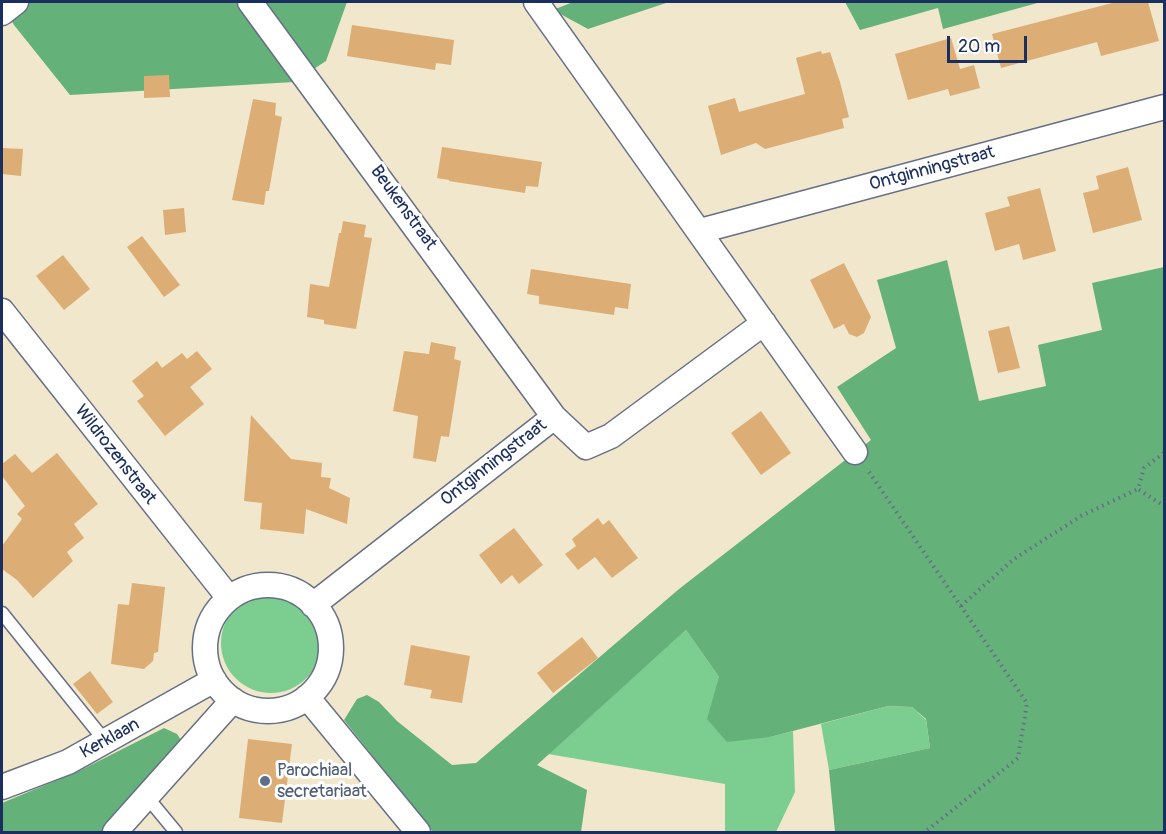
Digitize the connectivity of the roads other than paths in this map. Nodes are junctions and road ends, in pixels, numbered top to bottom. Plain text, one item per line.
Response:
1 (16, 2) edge
2 (250, 2) edge
3 (536, 2) edge
4 (2, 13) edge
5 (1164, 107) edge
6 (700, 231) junction
7 (2, 311) edge
8 (764, 323) junction
9 (554, 417) junction
10 (855, 452) road end
11 (229, 598) junction
12 (313, 605) junction
13 (2, 613) edge
14 (214, 680) junction
15 (307, 698) junction
16 (232, 700) junction
17 (105, 741) junction
18 (2, 787) edge
19 (147, 797) junction
20 (115, 832) edge
21 (176, 832) edge
22 (418, 832) edge

1 - 4 street
2 - 9 street, Beukenstraat
3 - 6 street
5 - 6 street, Ontginningstraat
6 - 8 street
7 - 11 street, Wildrozenstraat
8 - 9 street, Ontginningstraat
8 - 10 street
9 - 12 street, Ontginningstraat
11 - 12 street
11 - 14 street
12 - 15 street
13 - 17 lane
14 - 16 street
14 - 17 street, Kerklaan
15 - 16 street
15 - 22 street
16 - 19 street
17 - 18 street, Kerklaan
19 - 20 street
19 - 21 lane

